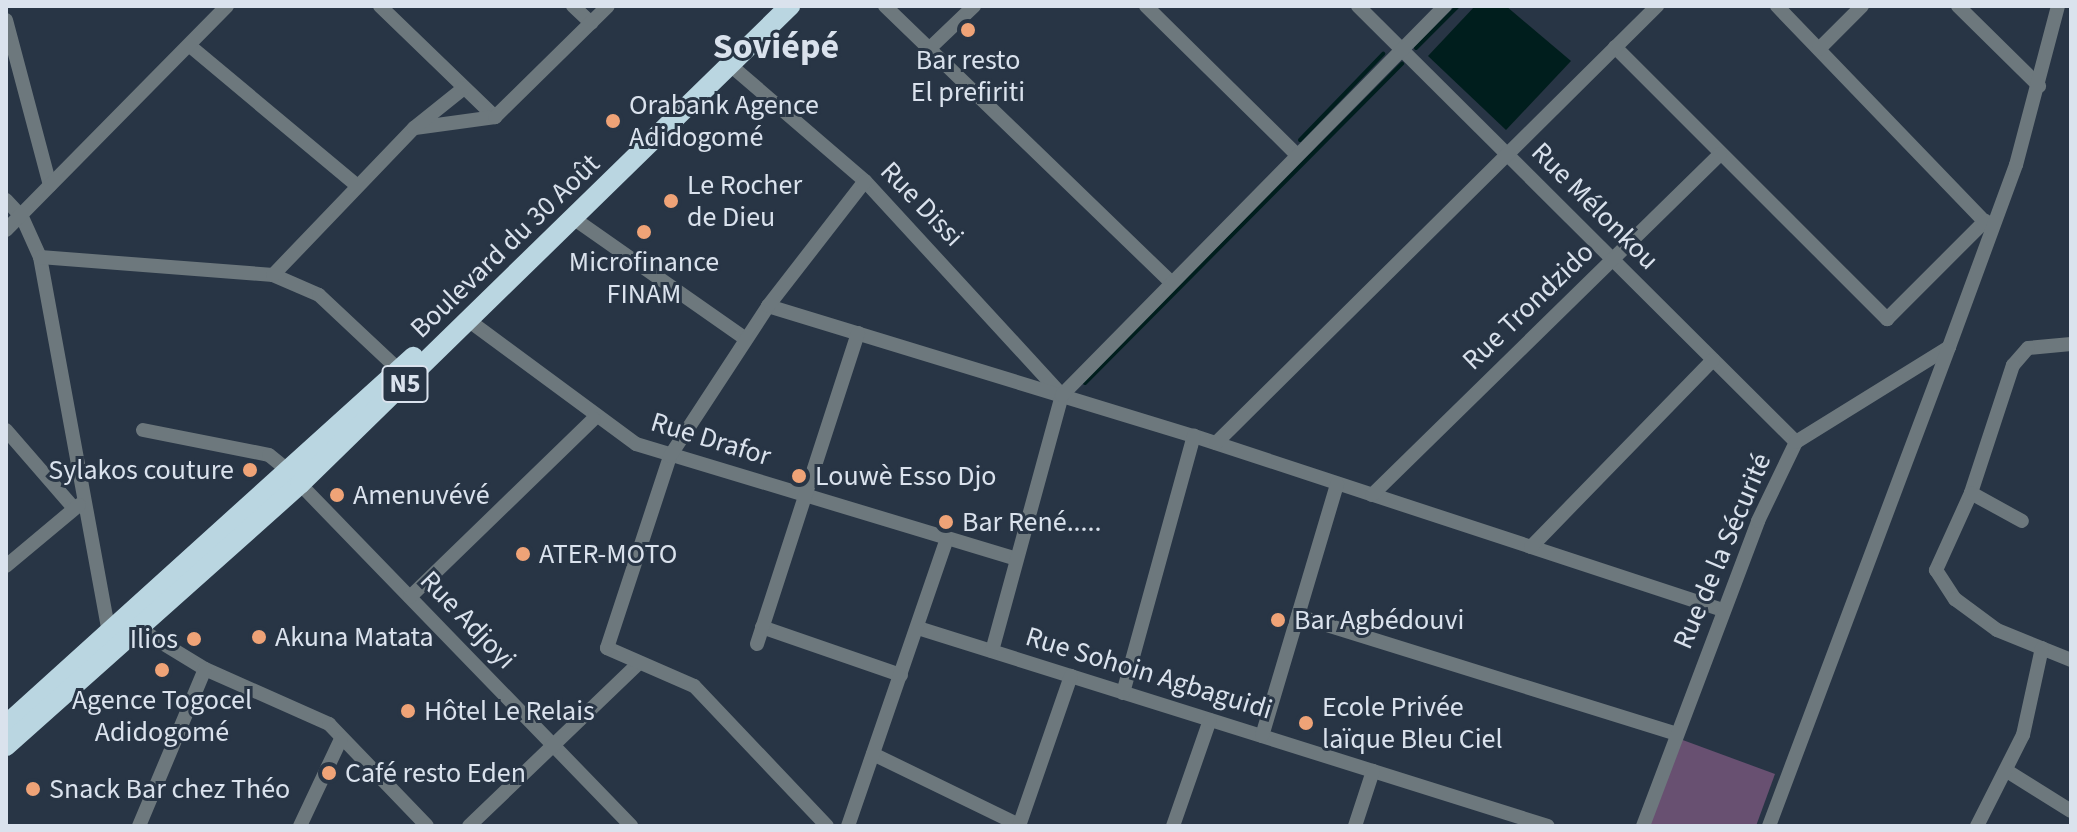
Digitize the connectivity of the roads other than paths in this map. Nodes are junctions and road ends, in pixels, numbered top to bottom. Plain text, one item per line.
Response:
1 (227, 6) edge
2 (380, 6) edge
3 (573, 6) edge
4 (608, 6) edge
5 (769, 6) edge
6 (790, 6) edge
7 (885, 6) edge
8 (974, 6) edge
9 (1146, 6) edge
10 (1358, 6) edge
11 (1445, 6) edge
12 (1657, 6) edge
13 (1777, 6) edge
14 (1862, 6) edge
15 (1958, 6) edge
16 (2058, 6) edge
17 (6, 20) edge
18 (591, 23) junction
19 (190, 46) junction
20 (1615, 47) junction
21 (930, 48) junction
22 (1402, 49) junction
23 (1819, 49) junction
24 (729, 64) junction
25 (2039, 86) junction
26 (464, 88) junction
27 (495, 117) junction
28 (414, 128) junction
29 (1296, 154) junction
30 (1507, 154) junction
31 (1720, 154) junction
32 (865, 181) junction
33 (50, 185) junction
34 (356, 185) junction
35 (6, 200) edge
36 (22, 217) junction
37 (573, 218) junction
38 (1989, 226) junction
39 (6, 230) edge
40 (40, 257) junction
41 (1612, 259) junction
42 (273, 275) junction
43 (1169, 280) junction
44 (768, 306) junction
45 (468, 320) junction
46 (858, 333) junction
47 (746, 339) junction
48 (2071, 344) edge
49 (1949, 347) junction
50 (1713, 360) junction
51 (404, 376) junction
52 (1062, 395) junction
53 (594, 419) junction
54 (6, 430) edge
55 (143, 430) dead end
56 (1194, 436) junction
57 (1796, 442) junction
58 (1216, 443) junction
59 (670, 456) junction
60 (295, 478) junction
61 (1337, 484) junction
62 (1971, 493) junction
63 (1372, 495) junction
64 (808, 496) junction
65 (78, 505) junction
66 (2022, 521) dead end
67 (947, 539) junction
68 (1531, 547) junction
69 (1016, 559) junction
70 (6, 566) edge
71 (410, 597) junction
72 (1723, 610) junction
73 (1298, 616) junction
74 (137, 624) junction
75 (762, 627) junction
76 (918, 628) junction
77 (114, 642) junction
78 (757, 644) dead end
79 (2042, 648) junction
80 (992, 651) junction
81 (2071, 660) edge
82 (638, 664) junction
83 (205, 669) junction
84 (901, 675) junction
85 (1071, 676) junction
86 (1123, 693) junction
87 (1210, 720) junction
88 (6, 725) edge
89 (1677, 734) junction
90 (1262, 736) junction
91 (341, 739) junction
92 (6, 746) edge
93 (555, 747) junction
94 (873, 754) junction
95 (1373, 771) junction
96 (2007, 771) junction
97 (2071, 811) edge
98 (139, 826) edge
99 (300, 826) edge
100 (427, 826) edge
101 (469, 826) edge
102 (631, 826) edge
103 (827, 826) edge
104 (848, 826) edge
105 (1019, 826) edge
106 (1173, 826) edge
107 (1355, 826) edge
108 (1548, 826) edge
109 (1643, 826) edge
110 (1769, 826) edge
111 (1977, 826) edge

1 - 19 street
2 - 26 street
3 - 18 street
4 - 18 street
5 - 51 highway, Boulevard du 30 Août / N5
6 - 24 highway, Boulevard du 30 Août / N5
7 - 21 street
8 - 21 street
9 - 29 street
10 - 22 street, Rue Mélonkou
11 - 22 street
12 - 20 street
13 - 23 street
14 - 23 street
15 - 25 street
16 - 25 street
17 - 33 street
18 - 27 street
19 - 33 street
19 - 34 street
20 - 30 street
20 - 31 street
21 - 43 street
22 - 29 street
22 - 30 street, Rue Mélonkou
23 - 38 street
24 - 32 street, Rue Dissi
24 - 37 highway, Boulevard du 30 Août / N5
25 - 38 street
26 - 27 street
26 - 28 street
27 - 28 street
28 - 34 street
29 - 43 street
30 - 41 street, Rue Mélonkou
30 - 58 street
31 - 38 street
31 - 41 street, Rue Trondzido
32 - 44 street
32 - 52 street, Rue Dissi
33 - 36 street
34 - 42 street
35 - 36 street
36 - 39 street
36 - 40 street
37 - 45 highway, Boulevard du 30 Août / N5
37 - 47 street
38 - 49 street
40 - 42 street
40 - 65 street
41 - 50 street, Rue Mélonkou
41 - 63 street, Rue Trondzido
42 - 51 street
43 - 52 street
44 - 46 street
44 - 47 street
45 - 51 highway, Boulevard du 30 Août / N5
45 - 53 street, Rue Drafor
46 - 52 street
46 - 64 street
47 - 59 street
48 - 62 street
49 - 57 street, Rue de la Sécurité
49 - 110 street
50 - 57 street, Rue Mélonkou
50 - 68 street
51 - 60 highway, Boulevard du 30 Août / N5
52 - 56 street
52 - 69 street
53 - 59 street, Rue Drafor
53 - 71 street
54 - 65 street
55 - 60 street, Rue Adjoyi
56 - 58 street
56 - 86 street
57 - 72 street, Rue de la Sécurité
58 - 61 street
59 - 64 street, Rue Drafor
59 - 82 street
60 - 71 street, Rue Adjoyi
60 - 74 highway, Boulevard du 30 Août / N5
61 - 63 street
61 - 73 street
62 - 66 street
62 - 79 street
63 - 68 street
64 - 67 street, Rue Drafor
64 - 75 street
65 - 70 street
65 - 77 street
67 - 69 street, Rue Drafor
67 - 76 street
68 - 72 street
69 - 80 street
71 - 93 street, Rue Adjoyi
72 - 89 street, Rue de la Sécurité
73 - 89 street
73 - 90 street
74 - 77 highway, Boulevard du 30 Août / N5
74 - 83 street
75 - 78 street
75 - 84 street
76 - 80 street, Rue Sohoin Agbaguidi
76 - 84 street
77 - 88 highway, Boulevard du 30 Août / N5
77 - 92 highway, Boulevard du 30 Août / N5
79 - 81 street
79 - 96 street
80 - 85 street, Rue Sohoin Agbaguidi
82 - 93 street
82 - 103 street
83 - 91 street
83 - 98 street
84 - 94 street
85 - 86 street, Rue Sohoin Agbaguidi
85 - 105 street
86 - 87 street, Rue Sohoin Agbaguidi
87 - 90 street, Rue Sohoin Agbaguidi
87 - 106 street
89 - 109 street, Rue de la Sécurité
90 - 95 street, Rue Sohoin Agbaguidi
91 - 99 street
91 - 100 street
93 - 101 street
93 - 102 street, Rue Adjoyi
94 - 104 street
94 - 105 street
95 - 107 street
95 - 108 street, Rue Sohoin Agbaguidi
96 - 97 street
96 - 111 street

